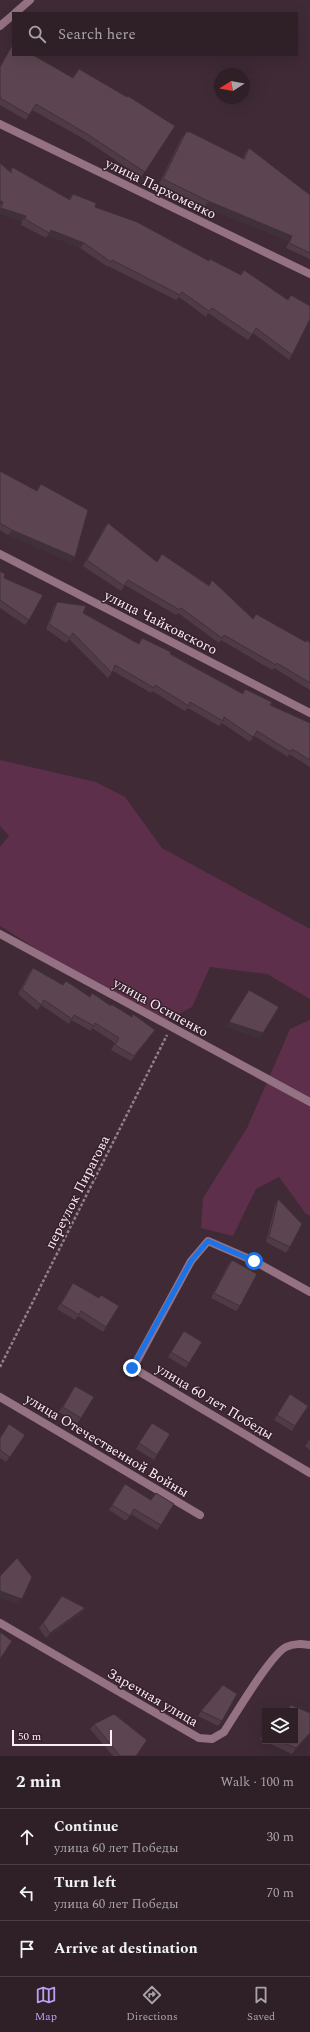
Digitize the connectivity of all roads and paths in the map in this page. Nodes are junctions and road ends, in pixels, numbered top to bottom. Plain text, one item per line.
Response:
1 (30, 0) edge
2 (16, 12) edge
3 (12, 16) edge
4 (0, 26) edge
5 (0, 124) edge
6 (310, 274) edge
7 (0, 554) edge
8 (310, 713) edge
9 (0, 935) edge
10 (171, 1027) junction
11 (310, 1102) edge
12 (310, 1292) edge
13 (0, 1367) edge
14 (0, 1396) edge
15 (310, 1473) edge
16 (200, 1516) dead end
17 (0, 1623) edge
18 (310, 1645) edge

1 - 2 street
3 - 4 street
5 - 6 street, улица Пархоменко
7 - 8 street, улица Чайковского
9 - 10 street, улица Осипенко
10 - 11 street, улица Осипенко
10 - 13 path, переулок Пирагова
12 - 15 street, улица 60 лет Победы
14 - 16 street, улица Отечественной Войны
17 - 18 street, Заречная улица

